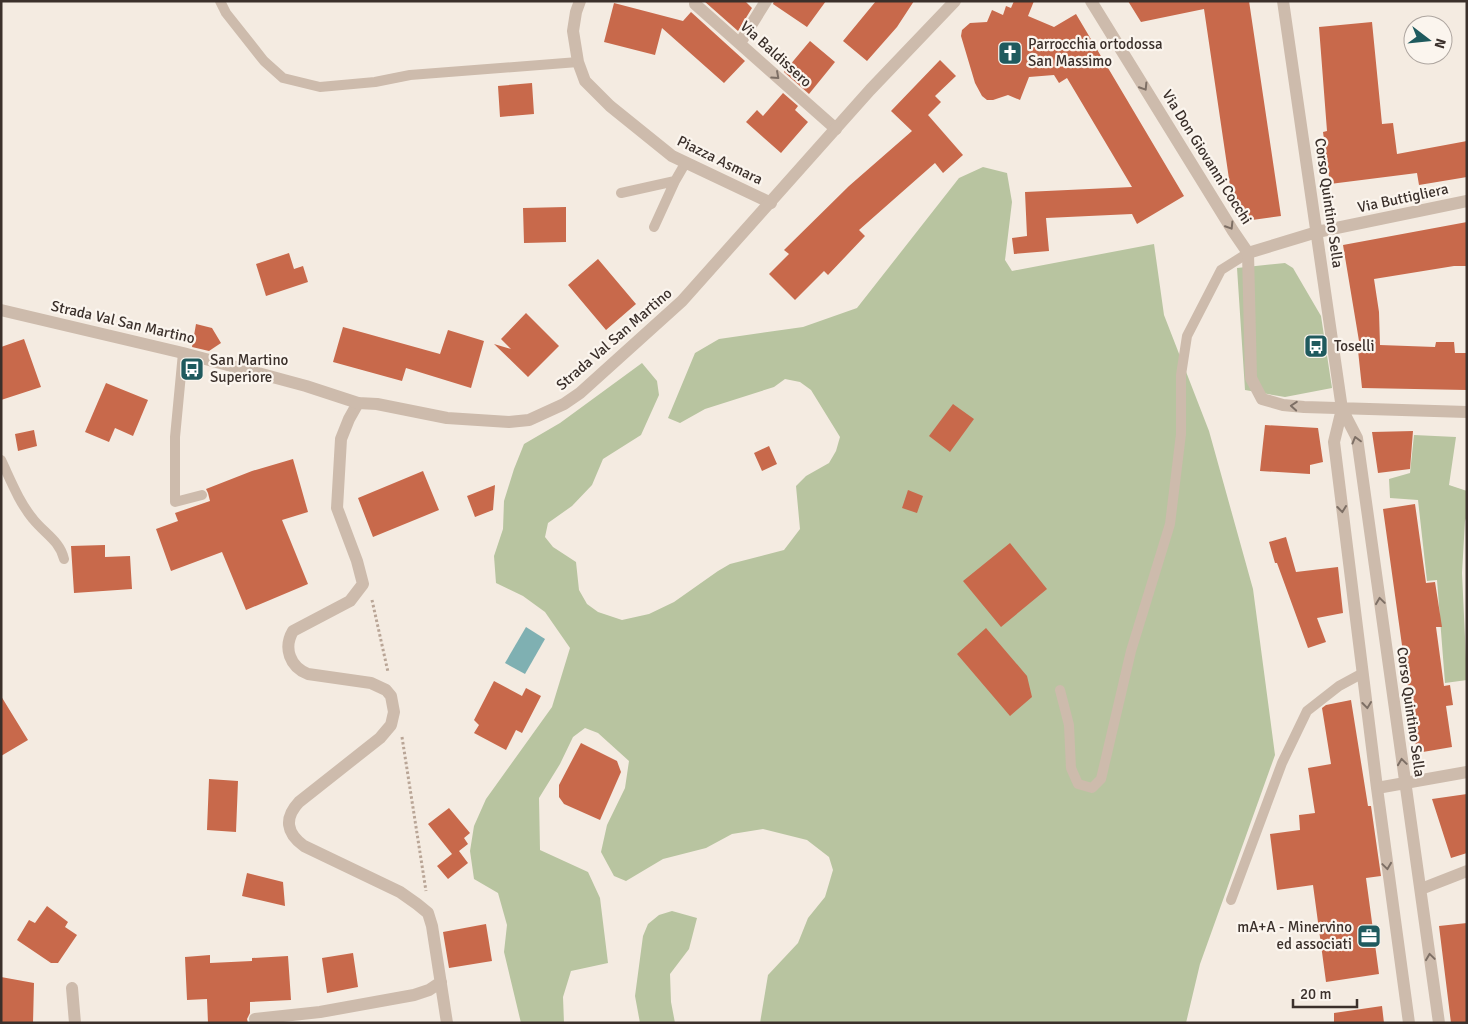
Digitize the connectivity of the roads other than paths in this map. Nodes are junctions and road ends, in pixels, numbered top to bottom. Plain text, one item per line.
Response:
1 (220, 1) edge
2 (580, 1) edge
3 (766, 1) edge
4 (954, 1) edge
5 (1091, 1) edge
6 (1283, 1) edge
7 (695, 4) dead end
8 (740, 43) junction
9 (578, 62) junction
10 (836, 129) junction
11 (686, 162) junction
12 (675, 181) junction
13 (621, 193) dead end
14 (1467, 201) edge
15 (771, 203) junction
16 (654, 227) dead end
17 (1317, 232) junction
18 (1248, 253) junction
19 (1, 310) edge
20 (182, 353) junction
21 (358, 403) junction
22 (1342, 409) junction
23 (1467, 412) edge
24 (1, 460) edge
25 (202, 495) dead end
26 (64, 559) dead end
27 (1363, 673) junction
28 (1060, 690) dead end
29 (1467, 772) edge
30 (1405, 782) junction
31 (1377, 788) junction
32 (1467, 871) edge
33 (1421, 889) junction
34 (1231, 900) dead end
35 (441, 982) junction
36 (72, 988) dead end
37 (256, 1019) dead end
38 (76, 1023) edge
39 (447, 1023) edge
40 (1409, 1023) edge
41 (1439, 1023) edge

1 - 9 lane
2 - 9 street, Piazza Asmara
3 - 8 street
4 - 10 street, Strada Val San Martino
5 -> 18 street, Via Don Giovanni Cocchi
6 - 17 street, Corso Quintino Sella
7 - 8 street, Via Baldissero
8 -> 10 street, Via Baldissero
9 - 11 street, Piazza Asmara
10 - 15 street, Strada Val San Martino
11 - 12 lane
11 - 15 street, Piazza Asmara
12 - 13 lane
12 - 16 lane
14 - 17 street, Via Buttigliera
15 - 21 street, Strada Val San Martino
17 - 18 street, Via Buttigliera
17 - 22 street, Corso Quintino Sella
22 -> 18 street
18 - 28 lane
19 - 20 street, Strada Val San Martino
20 - 21 street, Strada Val San Martino
20 - 25 lane
21 - 35 street
22 - 23 street
22 -> 27 street, Corso Quintino Sella
30 -> 22 street, Corso Quintino Sella
24 - 26 lane
27 -> 31 street, Corso Quintino Sella
27 - 34 lane
29 - 30 street
30 - 31 street
30 - 33 street, Corso Quintino Sella
31 -> 40 street, Corso Quintino Sella
32 - 33 street
41 -> 33 street, Corso Quintino Sella
35 - 37 street
35 - 39 street
36 - 38 street

